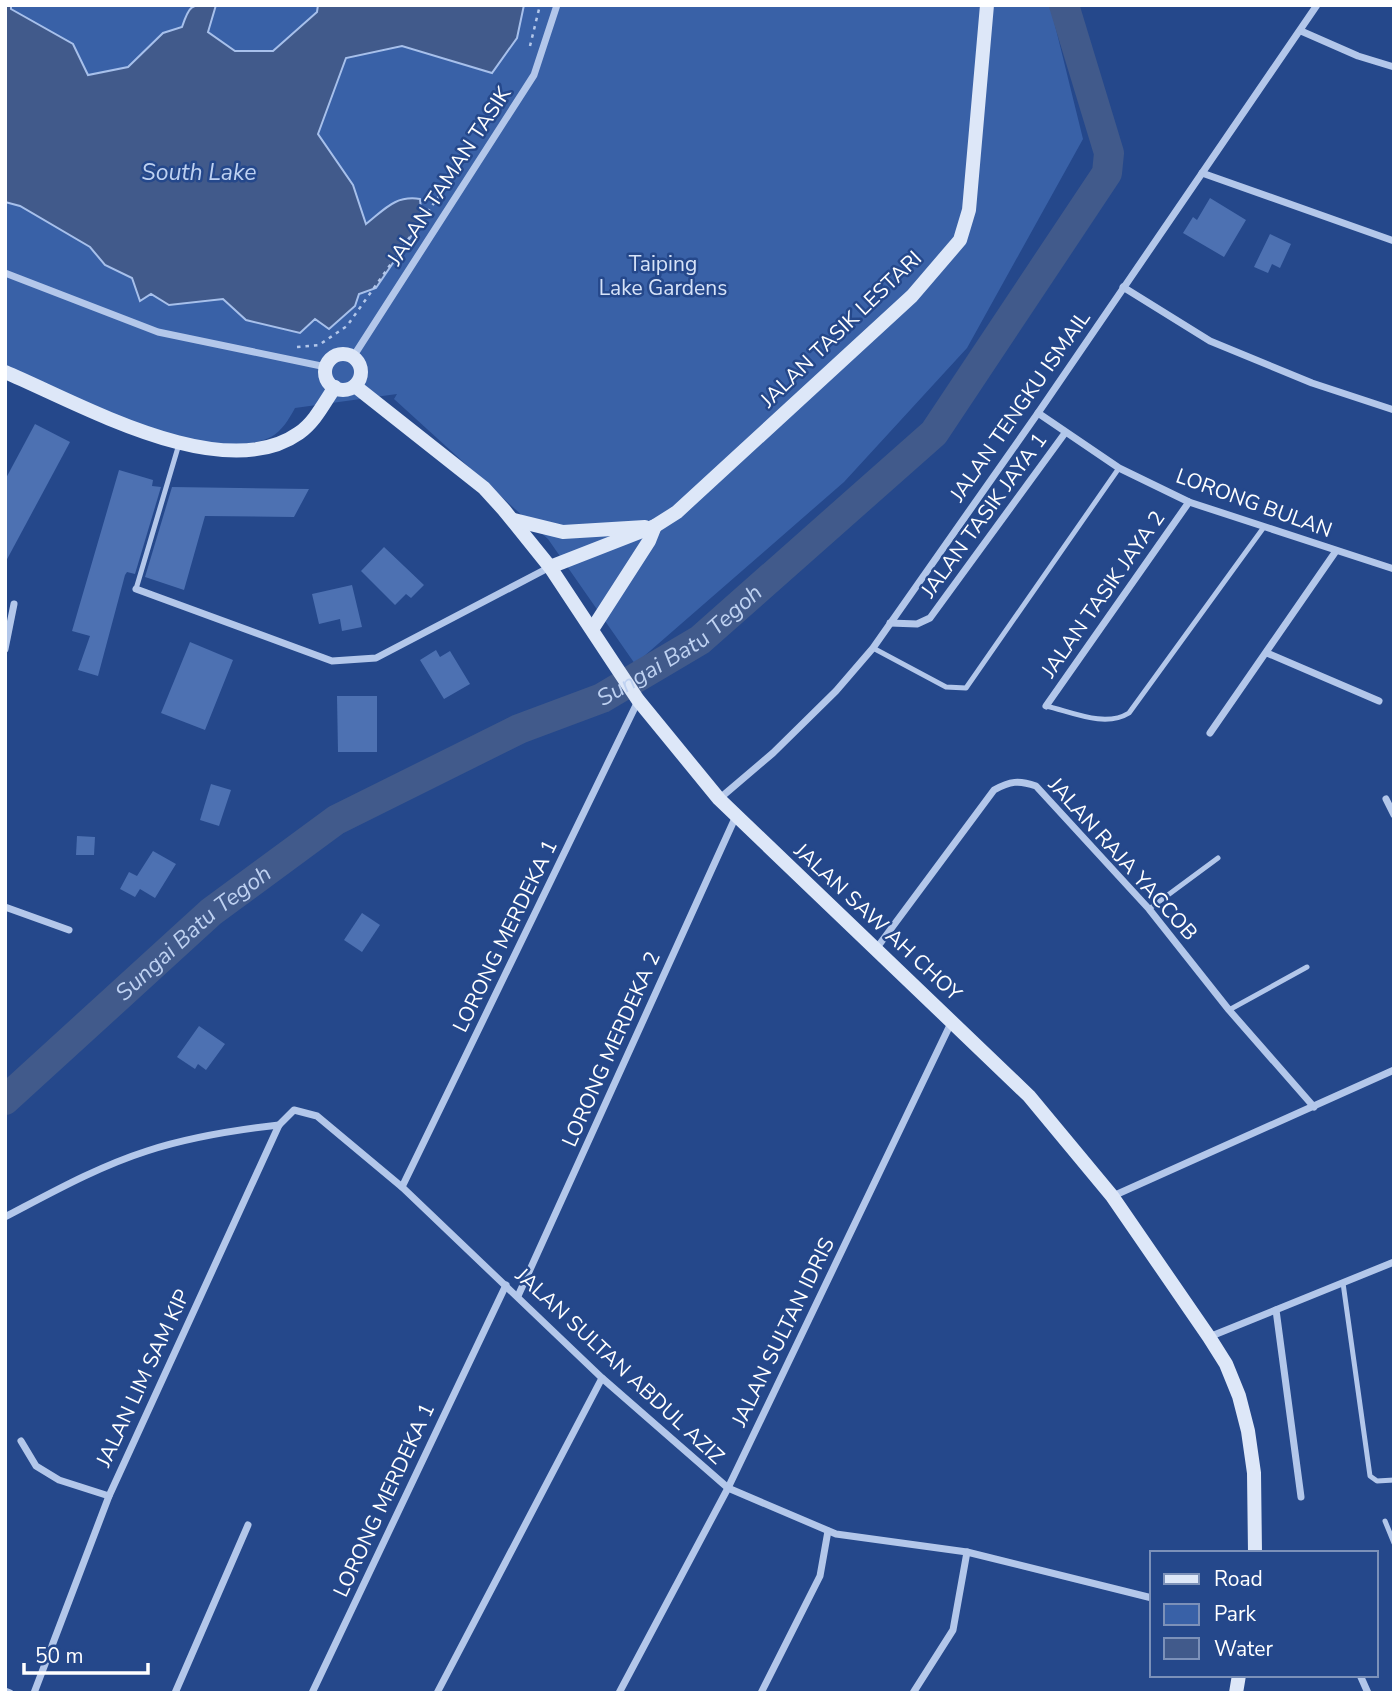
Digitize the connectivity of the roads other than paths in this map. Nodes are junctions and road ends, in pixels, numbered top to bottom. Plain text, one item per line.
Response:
1 (557, 5) edge
2 (987, 5) edge
3 (1317, 5) edge
4 (1301, 32) junction
5 (1394, 67) edge
6 (1202, 173) junction
7 (1394, 241) edge
8 (5, 273) edge
9 (1123, 287) junction
10 (353, 357) junction
11 (326, 368) junction
12 (5, 372) edge
13 (355, 386) junction
14 (335, 387) junction
15 (1394, 410) edge
16 (1038, 413) junction
17 (1065, 433) junction
18 (179, 444) junction
19 (1119, 468) junction
20 (1189, 502) junction
21 (512, 519) junction
22 (655, 526) junction
23 (1264, 527) junction
24 (1336, 551) junction
25 (550, 568) junction
26 (1394, 569) edge
27 (136, 589) joint
28 (14, 604) dead end
29 (890, 623) junction
30 (593, 628) junction
31 (873, 648) junction
32 (5, 649) edge
33 (1267, 653) junction
34 (636, 695) junction
35 (1379, 701) dead end
36 (1046, 706) joint
37 (1210, 733) dead end
38 (719, 799) junction
39 (1386, 799) dead end
40 (1394, 815) edge
41 (736, 816) junction
42 (1218, 858) dead end
43 (5, 907) edge
44 (1149, 909) junction
45 (69, 930) dead end
46 (876, 948) junction
47 (1307, 967) dead end
48 (1229, 1010) junction
49 (952, 1021) junction
50 (1394, 1070) edge
51 (1314, 1107) junction
52 (279, 1125) junction
53 (402, 1187) junction
54 (1112, 1196) junction
55 (5, 1217) edge
56 (1394, 1262) edge
57 (1343, 1283) junction
58 (506, 1285) junction
59 (518, 1296) junction
60 (1276, 1310) junction
61 (1209, 1336) junction
62 (602, 1378) junction
63 (22, 1441) dead end
64 (1394, 1480) edge
65 (728, 1488) junction
66 (109, 1496) junction
67 (1301, 1497) dead end
68 (1385, 1521) dead end
69 (248, 1525) dead end
70 (828, 1531) junction
71 (1394, 1543) edge
72 (1255, 1551) edge
73 (967, 1552) junction
74 (1150, 1598) edge
75 (1361, 1677) edge
76 (5, 1690) edge
77 (10, 1693) edge
78 (34, 1693) edge
79 (175, 1693) edge
80 (312, 1693) edge
81 (437, 1693) edge
82 (619, 1693) edge
83 (761, 1693) edge
84 (913, 1693) edge
85 (1368, 1693) edge

1 - 10 street, JALAN TAMAN TASIK
2 - 22 street, JALAN TASIK LESTARI
3 - 4 street, JALAN TENGKU ISMAIL
4 - 5 street
4 - 6 street, JALAN TENGKU ISMAIL
6 - 7 street
6 - 9 street, JALAN TENGKU ISMAIL
8 - 11 street
9 - 15 street
9 - 16 street, JALAN TENGKU ISMAIL
10 - 11 street
10 - 13 street
11 - 14 street
12 - 18 street
13 - 14 street
13 - 21 street, JALAN SAW AH CHOY
14 - 18 street
16 - 17 street, LORONG BULAN
16 - 29 street, JALAN TENGKU ISMAIL
17 - 19 street, LORONG BULAN
17 - 29 street, JALAN TASIK JAYA 1
18 - 27 lane
19 - 20 street, LORONG BULAN
19 - 31 lane
20 - 23 street, LORONG BULAN
20 - 36 street, JALAN TASIK JAYA 2
21 - 22 street
21 - 25 street, JALAN SAW AH CHOY
22 - 25 street, JALAN TASIK LESTARI
22 - 30 street
23 - 24 street, LORONG BULAN
23 - 36 lane
24 - 26 street, LORONG BULAN
24 - 33 street
25 - 27 street
25 - 30 street, JALAN SAW AH CHOY
28 - 32 street
29 - 31 street, JALAN TENGKU ISMAIL
30 - 34 street, JALAN SAW AH CHOY
31 - 38 street, JALAN TENGKU ISMAIL
33 - 35 street
33 - 37 street
34 - 38 street, JALAN SAW AH CHOY
34 - 53 street, LORONG MERDEKA 1
38 - 41 street, JALAN SAW AH CHOY
39 - 40 street
41 - 46 street, JALAN SAW AH CHOY
41 - 59 street, LORONG MERDEKA 2
42 - 44 lane
43 - 45 street
44 - 46 street, JALAN RAJA YACCOB
44 - 48 street, JALAN RAJA YACCOB
46 - 49 street, JALAN SAW AH CHOY
47 - 48 lane
48 - 51 street, JALAN RAJA YACCOB
49 - 54 street, JALAN SAW AH CHOY
49 - 65 street, JALAN SULTAN IDRIS
50 - 51 street
51 - 54 street
52 - 53 street, JALAN SULTAN ABDUL AZIZ
52 - 55 street
52 - 66 street, JALAN LIM SAM KIP
53 - 58 street, JALAN SULTAN ABDUL AZIZ
54 - 61 street, JALAN SAW AH CHOY
56 - 57 street
57 - 60 street
57 - 64 lane
58 - 59 street, JALAN SULTAN ABDUL AZIZ
58 - 80 street, LORONG MERDEKA 1
59 - 62 street, JALAN SULTAN ABDUL AZIZ
60 - 61 street
60 - 67 street
61 - 72 street, JALAN SAW AH CHOY
62 - 65 street, JALAN SULTAN ABDUL AZIZ
62 - 81 street
63 - 66 street
65 - 70 street, JALAN SULTAN ABDUL AZIZ
65 - 82 street, JALAN SULTAN IDRIS
66 - 78 street, JALAN LIM SAM KIP
68 - 71 lane
69 - 79 street
70 - 73 street, JALAN SULTAN ABDUL AZIZ
70 - 83 street
73 - 74 street, JALAN SULTAN ABDUL AZIZ
73 - 84 street
75 - 85 street
76 - 77 street

